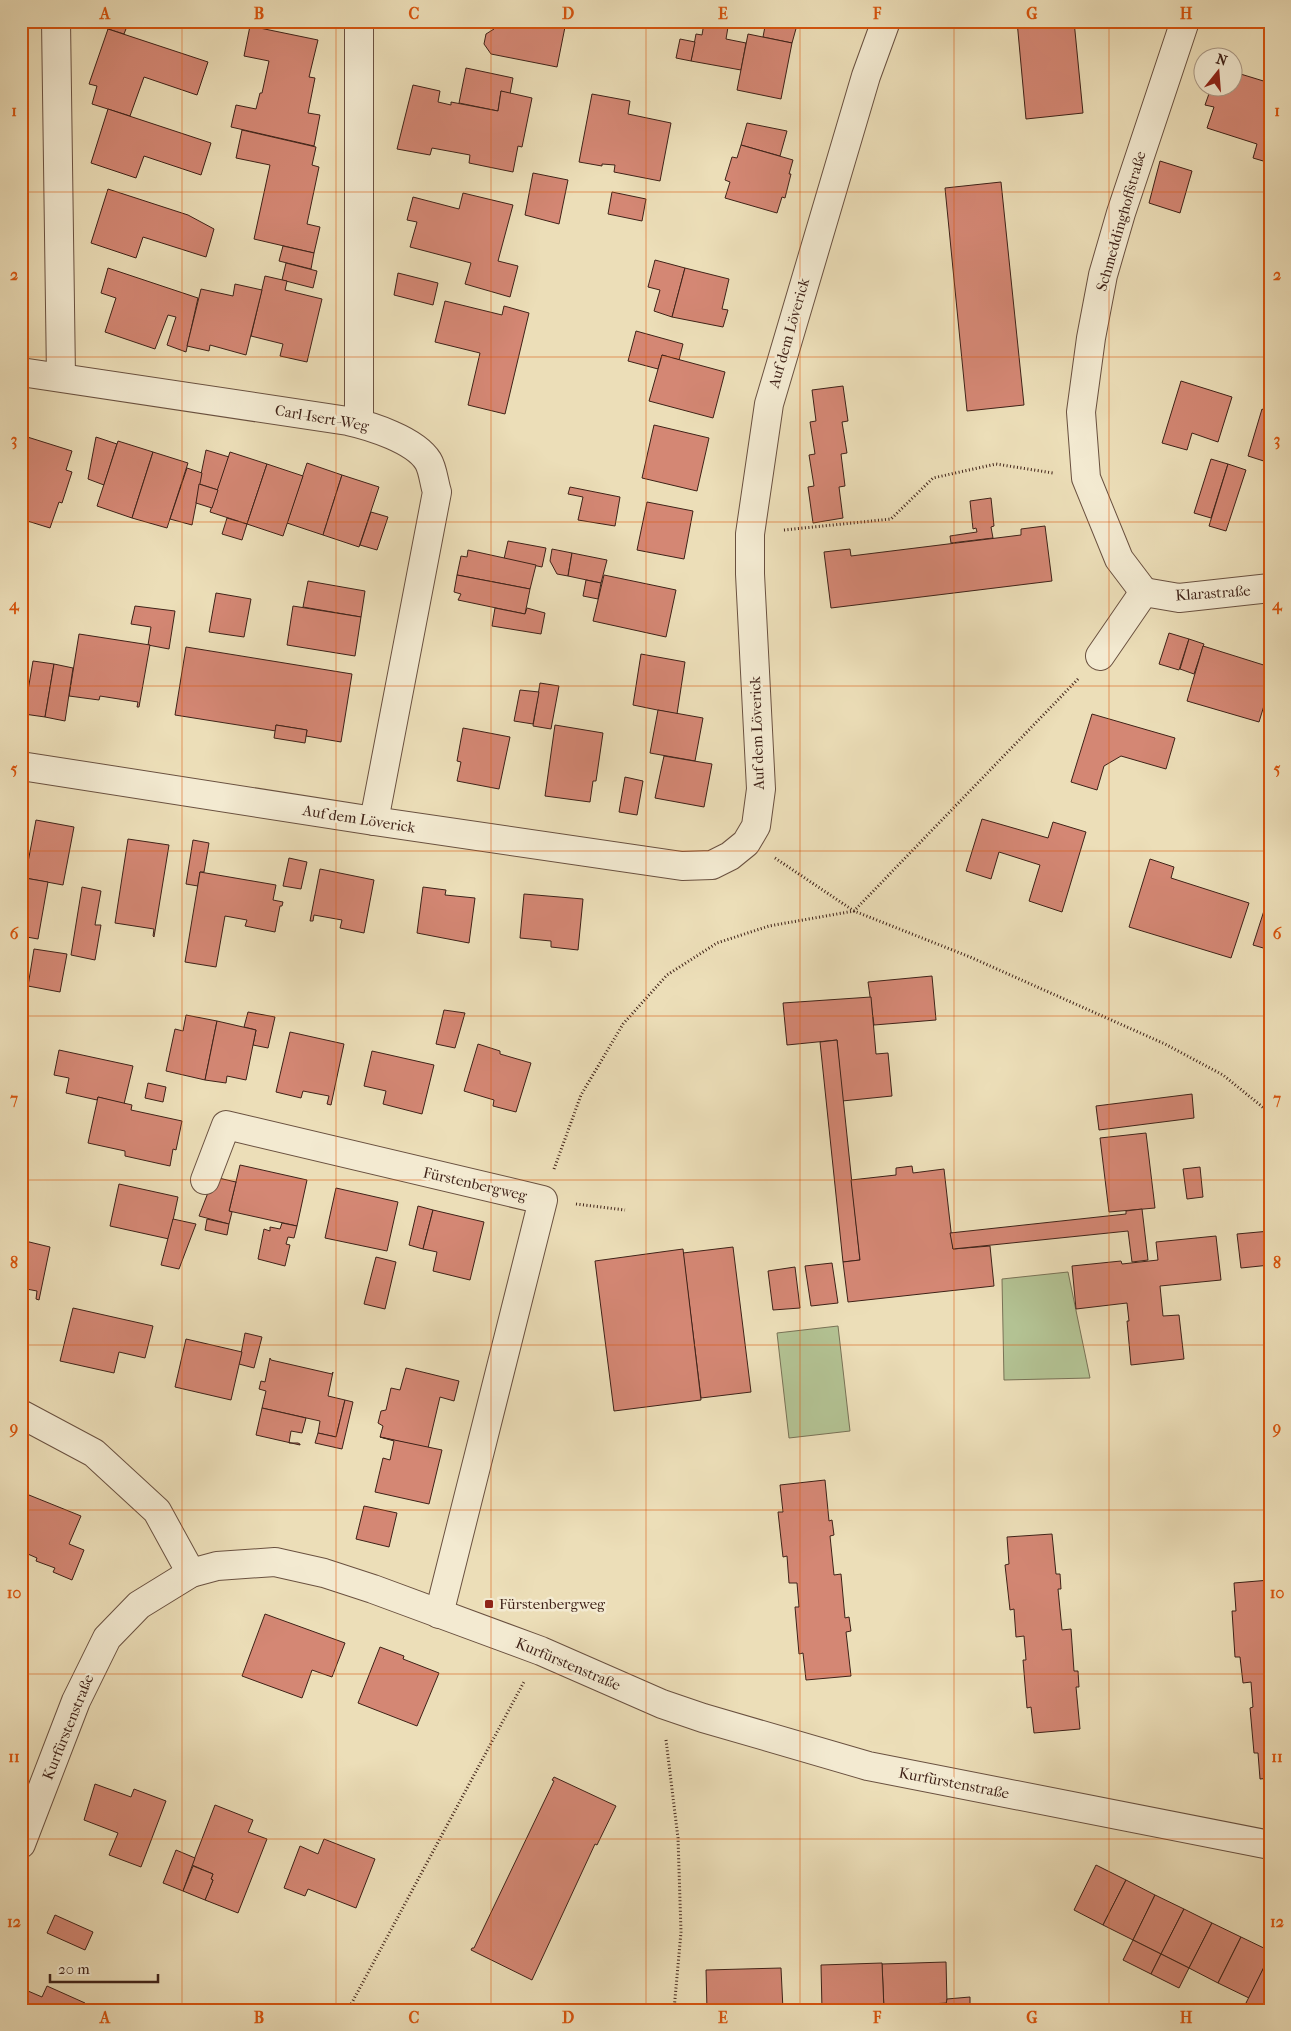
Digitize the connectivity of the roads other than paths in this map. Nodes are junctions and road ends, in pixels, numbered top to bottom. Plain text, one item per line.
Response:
1 (56, 21) edge
2 (358, 21) edge
3 (886, 21) edge
4 (1185, 21) edge
5 (21, 372) edge
6 (60, 377) junction
7 (359, 423) junction
8 (1270, 588) edge
9 (1144, 592) junction
10 (1100, 656) road end
11 (21, 766) edge
12 (374, 821) junction
13 (205, 1180) dead end
14 (21, 1414) edge
15 (191, 1573) junction
16 (439, 1614) junction
17 (21, 1844) edge
18 (1270, 1845) edge

1 - 6 street
2 - 7 street
3 - 12 street, Auf dem Löverick
4 - 9 street, Schmeddinghoffstraße
5 - 6 street, Carl-Isert-Weg
6 - 7 street, Carl-Isert-Weg
7 - 12 street, Carl-Isert-Weg
8 - 9 street, Klarastraße
9 - 10 street
11 - 12 street, Auf dem Löverick
13 - 16 street, Fürstenbergweg
14 - 15 street
15 - 16 street, Kurfürstenstraße
15 - 17 street, Kurfürstenstraße
16 - 18 street, Kurfürstenstraße

